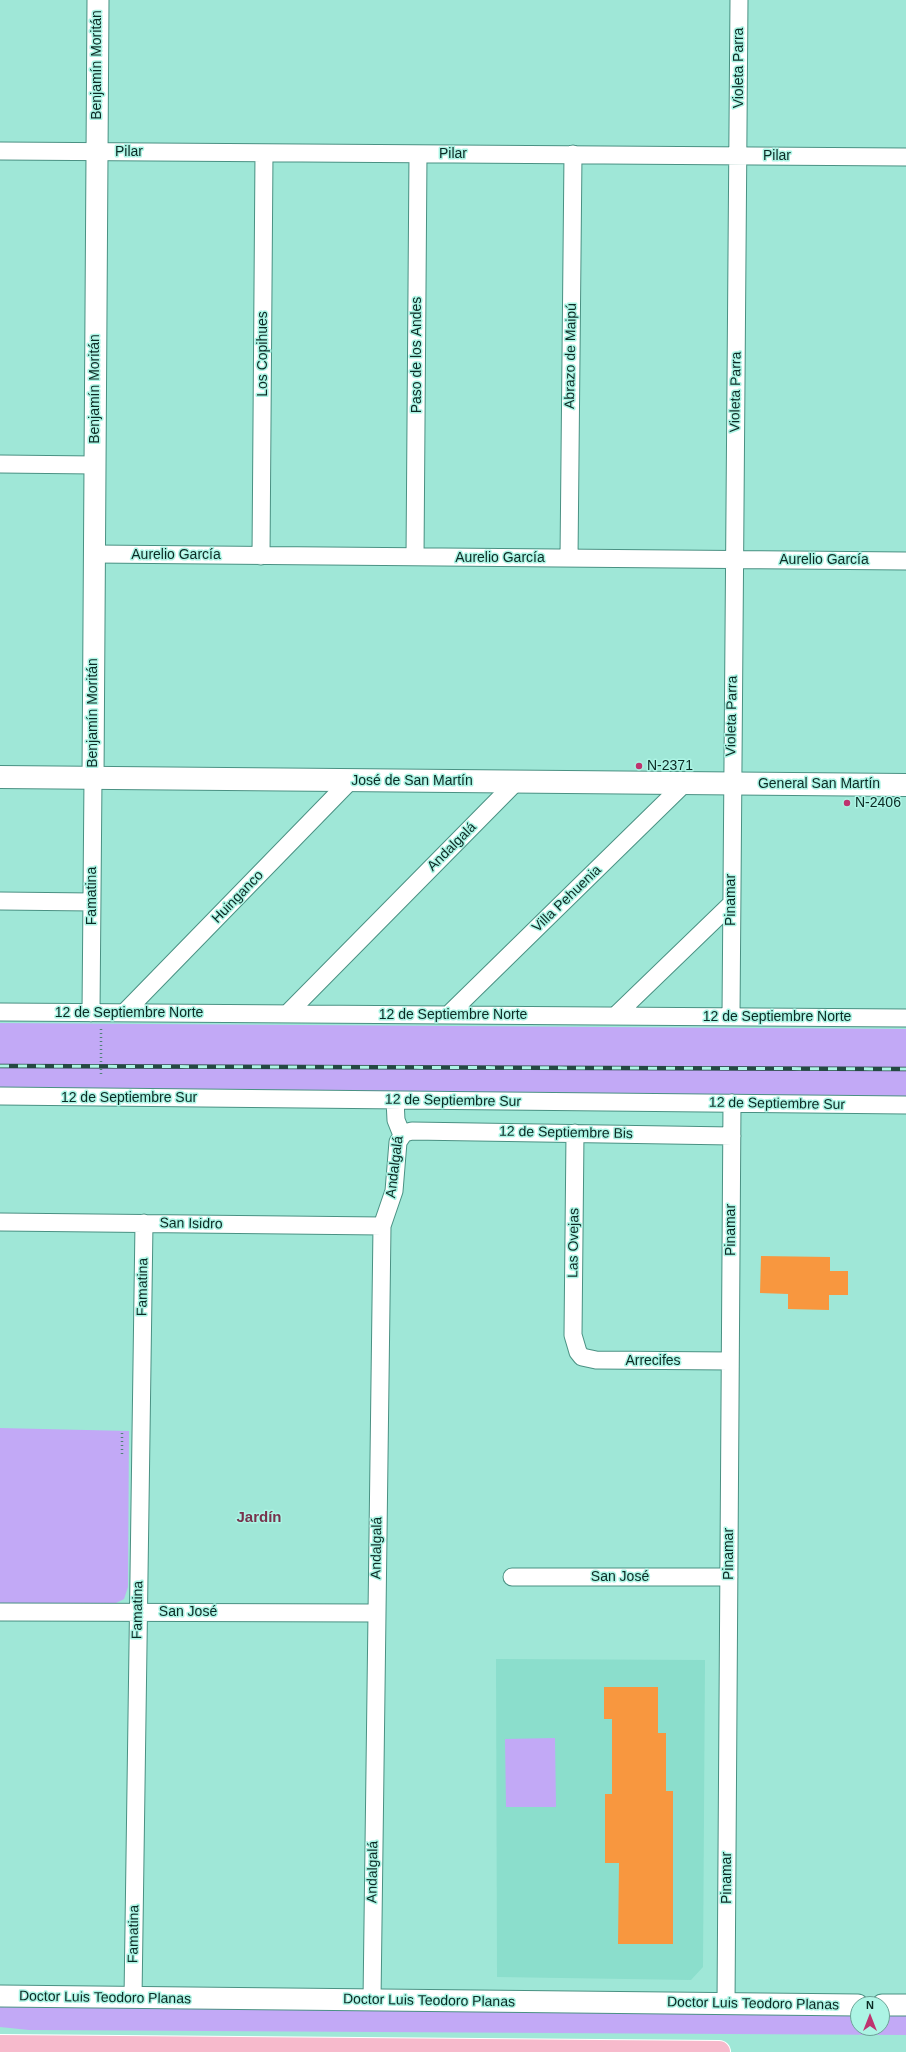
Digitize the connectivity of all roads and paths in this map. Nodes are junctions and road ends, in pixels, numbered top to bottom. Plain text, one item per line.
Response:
1 (98, 0) edge
2 (739, 0) edge
3 (0, 151) edge
4 (97, 152) junction
5 (264, 153) junction
6 (418, 154) junction
7 (573, 154) junction
8 (738, 156) junction
9 (906, 157) edge
10 (0, 464) edge
11 (95, 465) junction
12 (94, 554) junction
13 (262, 556) junction
14 (415, 557) junction
15 (569, 558) junction
16 (734, 560) junction
17 (906, 561) edge
18 (0, 777) edge
19 (93, 778) junction
20 (351, 780) junction
21 (516, 782) junction
22 (685, 783) junction
23 (732, 784) junction
24 (906, 785) edge
25 (0, 901) edge
26 (92, 902) junction
27 (731, 904) junction
28 (0, 1012) edge
29 (92, 1013) junction
30 (124, 1013) junction
31 (287, 1014) junction
32 (448, 1015) junction
33 (615, 1016) junction
34 (731, 1016) junction
35 (906, 1018) edge
36 (101, 1076) dead end
37 (0, 1096) edge
38 (395, 1100) junction
39 (732, 1103) junction
40 (906, 1105) edge
41 (575, 1133) junction
42 (402, 1135) junction
43 (732, 1136) junction
44 (0, 1222) edge
45 (144, 1223) junction
46 (382, 1226) junction
47 (578, 1352) joint
48 (730, 1361) junction
49 (512, 1577) dead end
50 (729, 1577) junction
51 (0, 1612) edge
52 (138, 1612) junction
53 (376, 1613) junction
54 (0, 1996) edge
55 (133, 1998) junction
56 (372, 2000) junction
57 (726, 2004) junction
58 (850, 2005) edge
59 (890, 2005) edge
60 (906, 2005) edge
61 (0, 2035) edge
62 (0, 2046) edge
63 (64, 2046) junction
64 (719, 2052) edge

1 - 4 street, Benjamín Moritán
2 - 8 street, Violeta Parra
3 - 4 street, Pilar
4 - 5 street, Pilar
4 - 11 street, Benjamín Moritán
5 - 6 street, Pilar
5 - 13 street, Los Copihues
6 - 7 street, Pilar
6 - 14 street, Paso de los Andes
7 - 8 street, Pilar
7 - 15 street, Abrazo de Maipú
8 - 9 street, Pilar
8 - 16 street, Violeta Parra
10 - 11 street
11 - 12 street, Benjamín Moritán
12 - 13 street, Aurelio García
12 - 19 street, Benjamín Moritán
13 - 14 street, Aurelio García
14 - 15 street, Aurelio García
15 - 16 street, Aurelio García
16 - 17 street, Aurelio García
16 - 23 street, Violeta Parra
18 - 19 main road
19 - 20 main road, José de San Martín
19 - 26 street, Famatina
20 - 21 main road, José de San Martín
20 - 30 street, Huinganco
21 - 22 main road, José de San Martín
21 - 31 street, Andalgalá
22 - 23 main road, José de San Martín
22 - 32 street, Villa Pehuenia
23 - 24 main road, General San Martín
23 - 27 street, Pinamar
25 - 26 street
26 - 29 street, Famatina
27 - 33 street
27 - 34 street, Pinamar
28 - 29 street, 12 de Septiembre Norte
29 - 30 street, 12 de Septiembre Norte
29 - 36 path
30 - 31 street, 12 de Septiembre Norte
31 - 32 street, 12 de Septiembre Norte
32 - 33 street, 12 de Septiembre Norte
33 - 34 street, 12 de Septiembre Norte
34 - 35 street, 12 de Septiembre Norte
37 - 38 street, 12 de Septiembre Sur
38 - 39 street, 12 de Septiembre Sur
38 - 42 street, Andalgalá
39 - 40 street, 12 de Septiembre Sur
39 - 43 street, Pinamar
41 - 42 street, 12 de Septiembre Bis
41 - 43 street, 12 de Septiembre Bis
41 - 47 street, Las Ovejas
42 - 46 street, Andalgalá
43 - 48 street, Pinamar
44 - 45 street, San Isidro
45 - 46 street, San Isidro
45 - 52 street, Famatina
46 - 53 street, Andalgalá
47 - 48 street, Arrecifes
48 - 50 street, Pinamar
49 - 50 street, San José
50 - 57 street, Pinamar
51 - 52 street, San José
52 - 53 street, San José
52 - 55 street, Famatina
53 - 56 street, Andalgalá
54 - 55 street, Doctor Luis Teodoro Planas
55 - 56 street, Doctor Luis Teodoro Planas
56 - 57 street, Doctor Luis Teodoro Planas
57 - 58 street, Doctor Luis Teodoro Planas
59 - 60 street
61 - 63 highway
62 - 63 highway
63 - 64 highway

